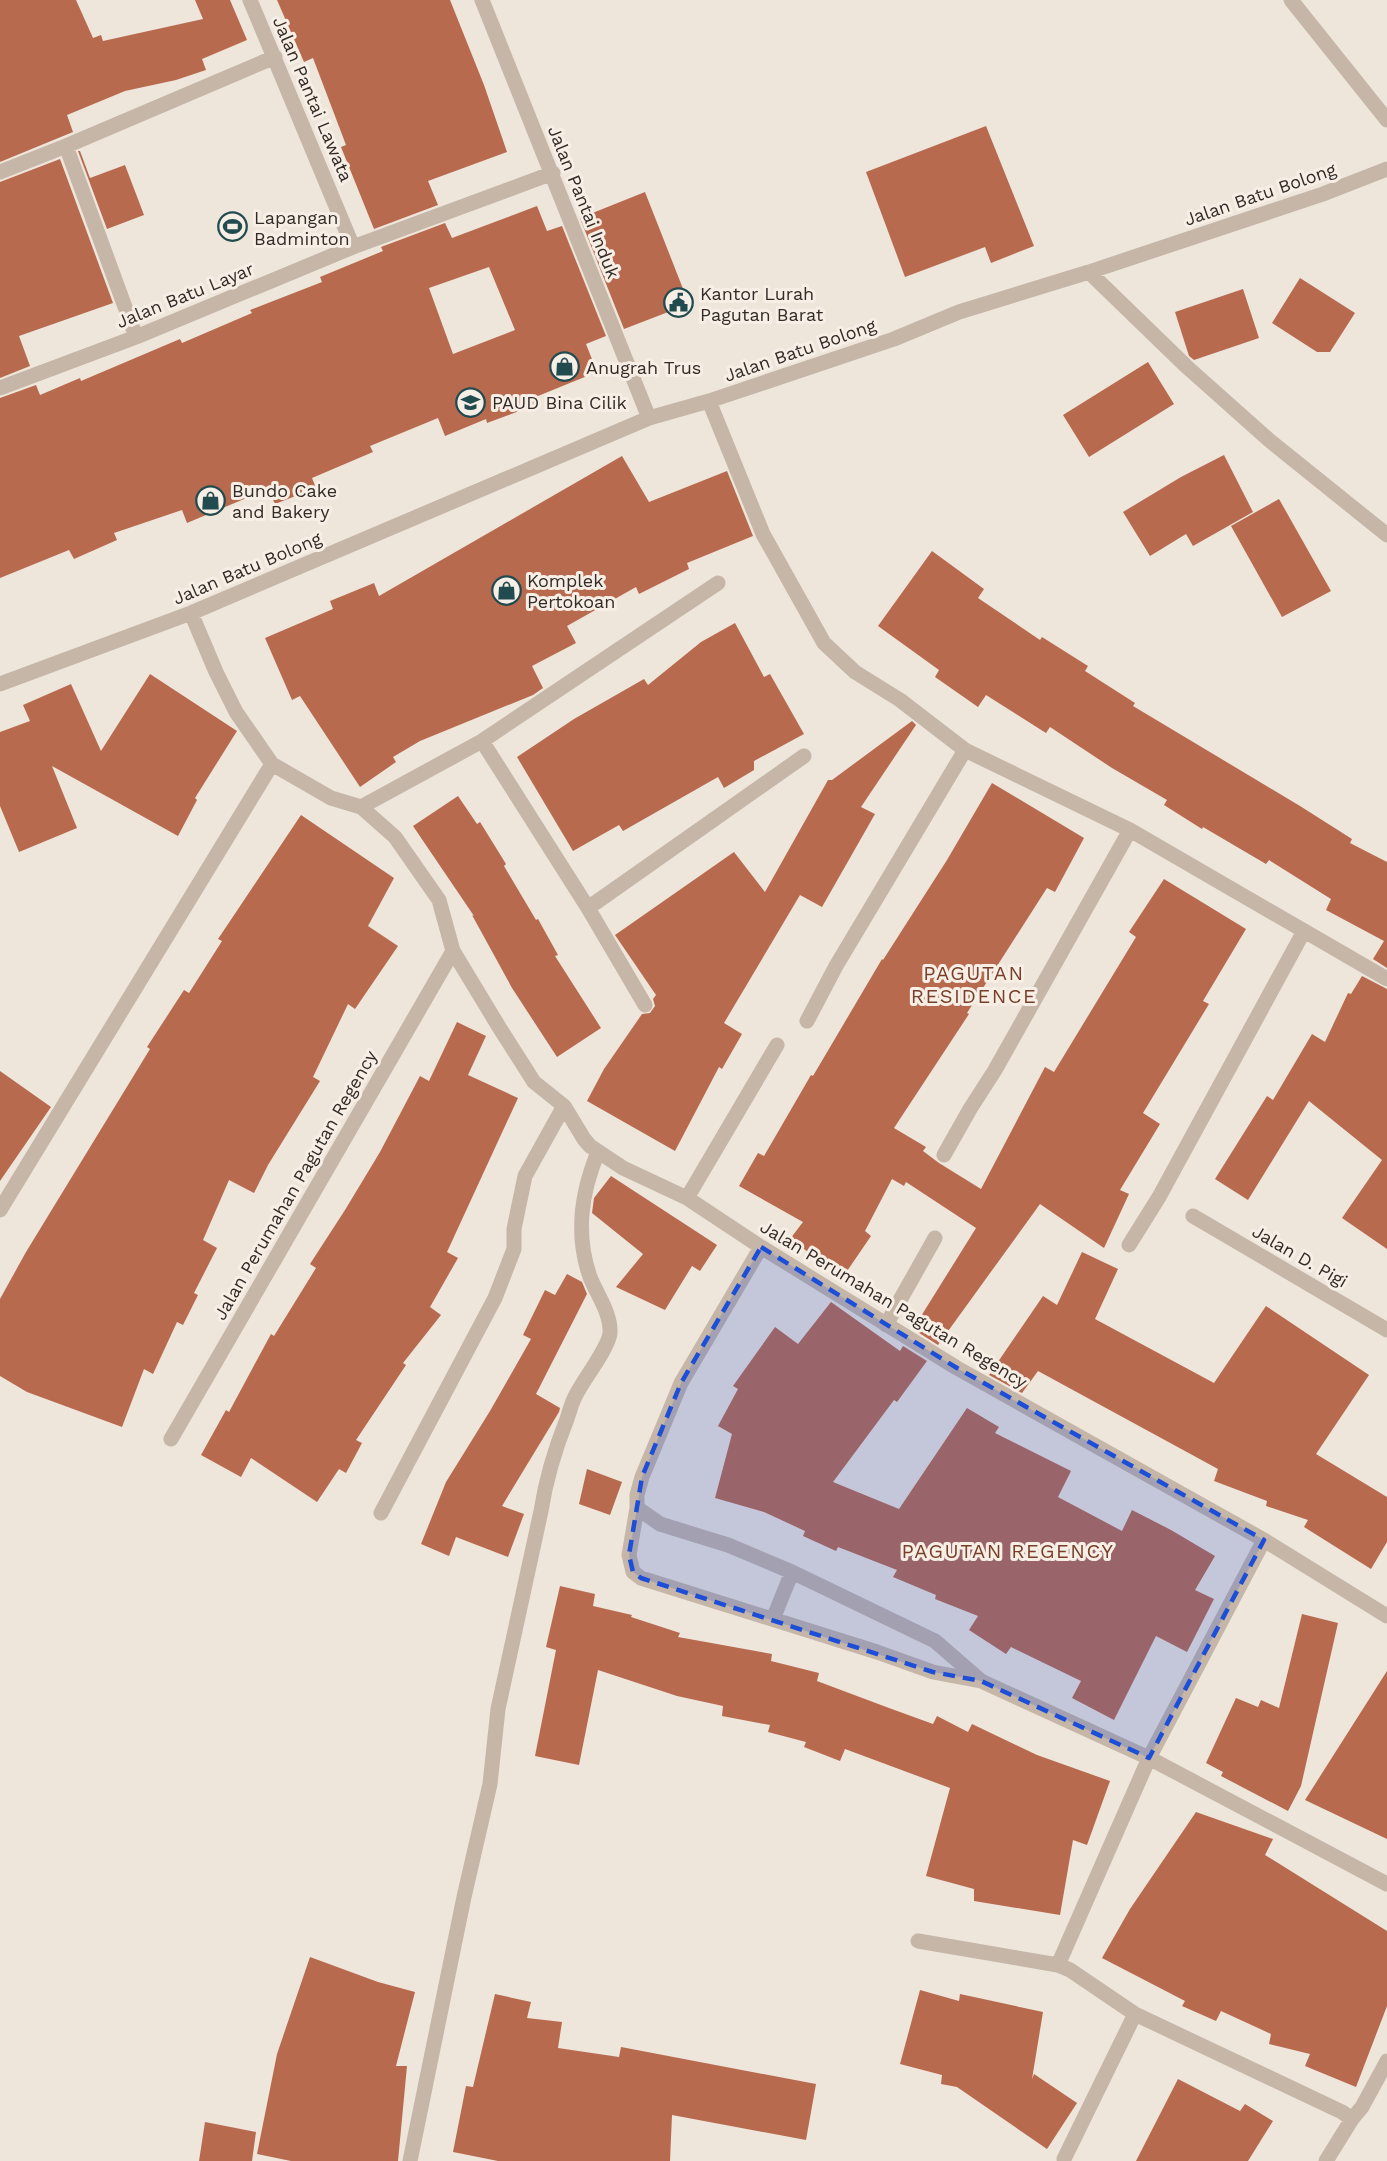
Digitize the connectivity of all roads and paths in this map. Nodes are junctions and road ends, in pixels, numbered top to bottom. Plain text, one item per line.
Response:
1 (250, 0) edge
2 (482, 0) edge
3 (1291, 0) edge
4 (275, 57) junction
5 (1387, 120) edge
6 (66, 146) junction
7 (1387, 169) edge
8 (0, 172) edge
9 (553, 173) junction
10 (353, 247) junction
11 (1089, 272) junction
12 (136, 337) junction
13 (0, 388) edge
14 (709, 401) junction
15 (649, 418) junction
16 (1387, 535) edge
17 (718, 582) dead end
18 (191, 613) junction
19 (0, 684) edge
20 (482, 741) junction
21 (964, 750) junction
22 (804, 756) dead end
23 (272, 764) junction
24 (361, 807) junction
25 (1130, 830) junction
26 (588, 908) junction
27 (1305, 931) junction
28 (453, 951) junction
29 (1387, 979) edge
30 (645, 1005) dead end
31 (807, 1021) dead end
32 (777, 1045) dead end
33 (564, 1106) junction
34 (598, 1152) junction
35 (944, 1155) dead end
36 (687, 1198) junction
37 (0, 1210) edge
38 (1193, 1216) dead end
39 (935, 1238) dead end
40 (1129, 1245) dead end
41 (761, 1248) junction
42 (886, 1325) junction
43 (1387, 1330) edge
44 (171, 1439) dead end
45 (637, 1508) junction
46 (381, 1513) dead end
47 (1264, 1540) junction
48 (792, 1572) junction
49 (1387, 1616) edge
50 (773, 1619) junction
51 (981, 1681) junction
52 (1149, 1758) junction
53 (1387, 1884) edge
54 (918, 1941) dead end
55 (1058, 1965) junction
56 (1135, 2014) junction
57 (1387, 2061) edge
58 (1352, 2119) junction
59 (1064, 2159) dead end
60 (410, 2161) edge
61 (1326, 2161) edge

1 - 4 street, Jalan Pantai Lawata
2 - 9 street, Jalan Pantai Induk
3 - 5 street
4 - 6 street
4 - 10 street, Jalan Pantai Lawata
6 - 8 street
6 - 12 street
7 - 11 street, Jalan Batu Bolong
9 - 10 street, Jalan Batu Layar
9 - 15 street, Jalan Pantai Induk
10 - 12 street, Jalan Batu Layar
11 - 14 street, Jalan Batu Bolong
11 - 16 street
12 - 13 street, Jalan Batu Layar
14 - 15 street, Jalan Batu Bolong
14 - 21 street
15 - 18 street, Jalan Batu Bolong
17 - 20 street
18 - 19 street, Jalan Batu Bolong
18 - 23 street, Jalan Perumahan Pagutan Regency
20 - 24 street
20 - 26 street
21 - 25 street
21 - 31 street
22 - 26 street
23 - 24 street, Jalan Perumahan Pagutan Regency
23 - 37 street
24 - 28 street, Jalan Perumahan Pagutan Regency
25 - 27 street
25 - 35 street
26 - 30 street
27 - 29 street
27 - 40 street
28 - 33 street, Jalan Perumahan Pagutan Regency
28 - 44 street, Jalan Perumahan Pagutan Regency
32 - 36 street
33 - 34 street, Jalan Perumahan Pagutan Regency
33 - 46 street
34 - 36 street, Jalan Perumahan Pagutan Regency
34 - 60 street
36 - 41 street, Jalan Perumahan Pagutan Regency
38 - 43 street, Jalan D. Pigi
39 - 42 street
41 - 42 street, Jalan Perumahan Pagutan Regency
41 - 45 street
42 - 47 street, Jalan Perumahan Pagutan Regency
45 - 48 street
45 - 50 street
47 - 49 street, Jalan Perumahan Pagutan Regency
47 - 52 street
48 - 50 street
48 - 51 street
50 - 51 street
51 - 52 street
52 - 53 street
52 - 55 street
54 - 55 street
55 - 56 street
56 - 58 street
56 - 59 street
57 - 58 street
58 - 61 street

